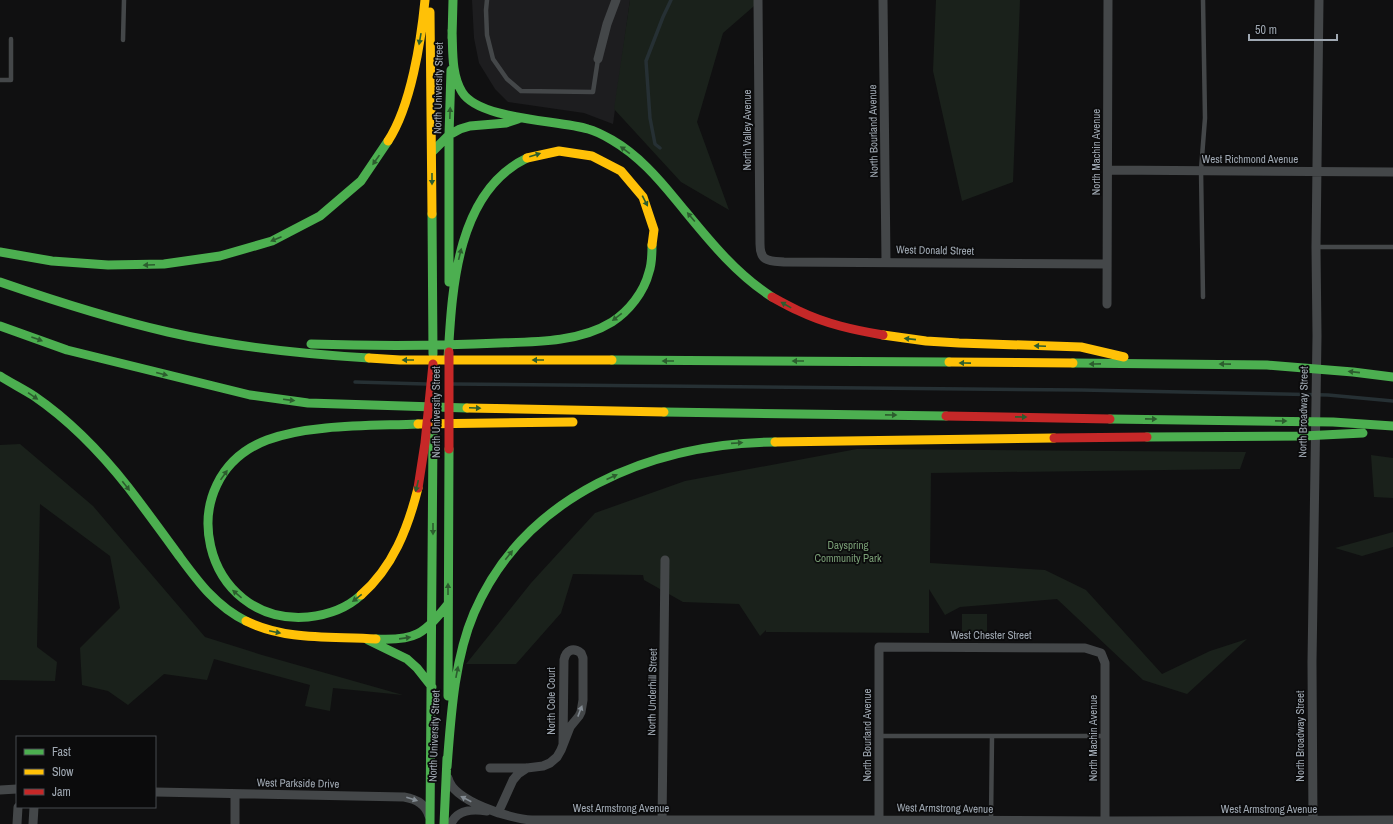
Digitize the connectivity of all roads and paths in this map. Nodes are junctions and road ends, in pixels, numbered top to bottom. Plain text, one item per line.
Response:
1 (124, 0) edge
2 (425, 0) edge
3 (430, 0) edge
4 (452, 0) edge
5 (487, 0) edge
6 (616, 0) edge
7 (758, 0) edge
8 (883, 0) edge
9 (1108, 0) edge
10 (1203, 0) edge
11 (1319, 0) edge
12 (452, 30) junction
13 (11, 39) dead end
14 (123, 40) dead end
15 (598, 59) joint
16 (0, 80) edge
17 (521, 118) junction
18 (449, 135) junction
19 (432, 152) junction
20 (1108, 170) junction
21 (1201, 170) junction
22 (1318, 171) junction
23 (1393, 172) edge
24 (1316, 247) junction
25 (1393, 247) edge
26 (0, 252) edge
27 (764, 258) joint
28 (886, 262) junction
29 (1107, 264) junction
30 (0, 282) edge
31 (1203, 297) dead end
32 (1107, 304) dead end
33 (450, 320) junction
34 (0, 326) edge
35 (180, 335) junction
36 (1147, 363) junction
37 (0, 376) edge
38 (1393, 377) edge
39 (852, 414) junction
40 (637, 421) dead end
41 (582, 422) dead end
42 (1393, 426) edge
43 (1393, 431) edge
44 (428, 448) junction
45 (665, 560) dead end
46 (448, 604) junction
47 (432, 624) junction
48 (365, 638) junction
49 (879, 647) joint
50 (1101, 653) joint
51 (432, 687) junction
52 (879, 736) junction
53 (992, 736) junction
54 (1105, 736) junction
55 (563, 746) junction
56 (490, 768) dead end
57 (530, 768) junction
58 (446, 769) junction
59 (16, 789) edge
60 (0, 790) edge
61 (156, 792) edge
62 (235, 794) junction
63 (18, 808) edge
64 (34, 808) edge
65 (498, 813) junction
66 (1393, 820) edge
67 (991, 821) junction
68 (430, 822) edge
69 (547, 822) edge
70 (662, 822) edge
71 (767, 822) edge
72 (879, 822) edge
73 (1312, 822) edge
74 (1105, 823) edge
75 (17, 824) edge
76 (33, 824) edge
77 (235, 824) edge
78 (444, 824) edge
79 (451, 824) edge

1 - 14 lane
2 -> 26 main road
3 - 19 main road, North University Street
4 - 12 main road, North University Street
5 - 15 lane
6 - 15 street
7 - 27 street, North Valley Avenue
8 - 28 street, North Bourland Avenue
9 - 20 street, North Machin Avenue
10 - 21 lane
11 - 22 street, North Broadway Street
12 - 17 main road
18 -> 12 main road, North University Street
13 - 16 lane
17 - 18 main road
36 -> 17 main road
18 - 19 main road
18 - 33 main road, North University Street
19 -> 44 main road, North University Street
20 - 21 street, West Richmond Avenue
20 - 29 street, North Machin Avenue
21 - 22 street, West Richmond Avenue
21 - 31 lane
22 - 23 street, West Richmond Avenue
22 - 24 street, North Broadway Street
24 - 25 lane
24 - 73 street, North Broadway Street
27 - 28 street, West Donald Street
28 - 29 street, West Donald Street
29 - 32 street, North Machin Avenue
30 - 35 main road
33 -> 35 main road
46 -> 33 main road, North University Street
34 -> 39 main road
36 -> 35 main road
38 -> 36 main road
37 -> 48 main road
39 - 40 main road
39 -> 42 main road
44 -> 41 main road
58 -> 43 main road
44 -> 47 main road, North University Street
45 - 70 street, North Underhill Street
46 - 47 main road
46 - 58 main road, North University Street
48 -> 47 main road
47 - 51 main road, North University Street
48 - 51 main road
49 - 50 street, West Chester Street
49 - 52 street, North Bourland Avenue
50 - 54 street, North Machin Avenue
51 - 68 main road, North University Street
52 - 53 lane
52 - 72 street, North Bourland Avenue
53 - 54 lane
53 - 67 lane
54 - 74 street, North Machin Avenue
55 -> 55 street, North Cole Court
55 - 57 street, North Cole Court
56 - 57 street
57 - 65 street, North Cole Court
65 -> 58 street, West Armstrong Avenue
58 - 78 main road, North University Street
59 - 60 street
61 - 62 street, West Parkside Drive
62 -> 68 street, West Parkside Drive
62 - 77 street
63 - 75 street
64 - 76 street
65 - 69 street, West Armstrong Avenue
65 - 79 street, West Armstrong Avenue
66 - 73 street, West Armstrong Avenue
67 - 72 street, West Armstrong Avenue
67 - 74 street, West Armstrong Avenue
69 - 70 street, West Armstrong Avenue
70 - 71 street, West Armstrong Avenue
71 - 72 street, West Armstrong Avenue
73 - 74 street, West Armstrong Avenue

